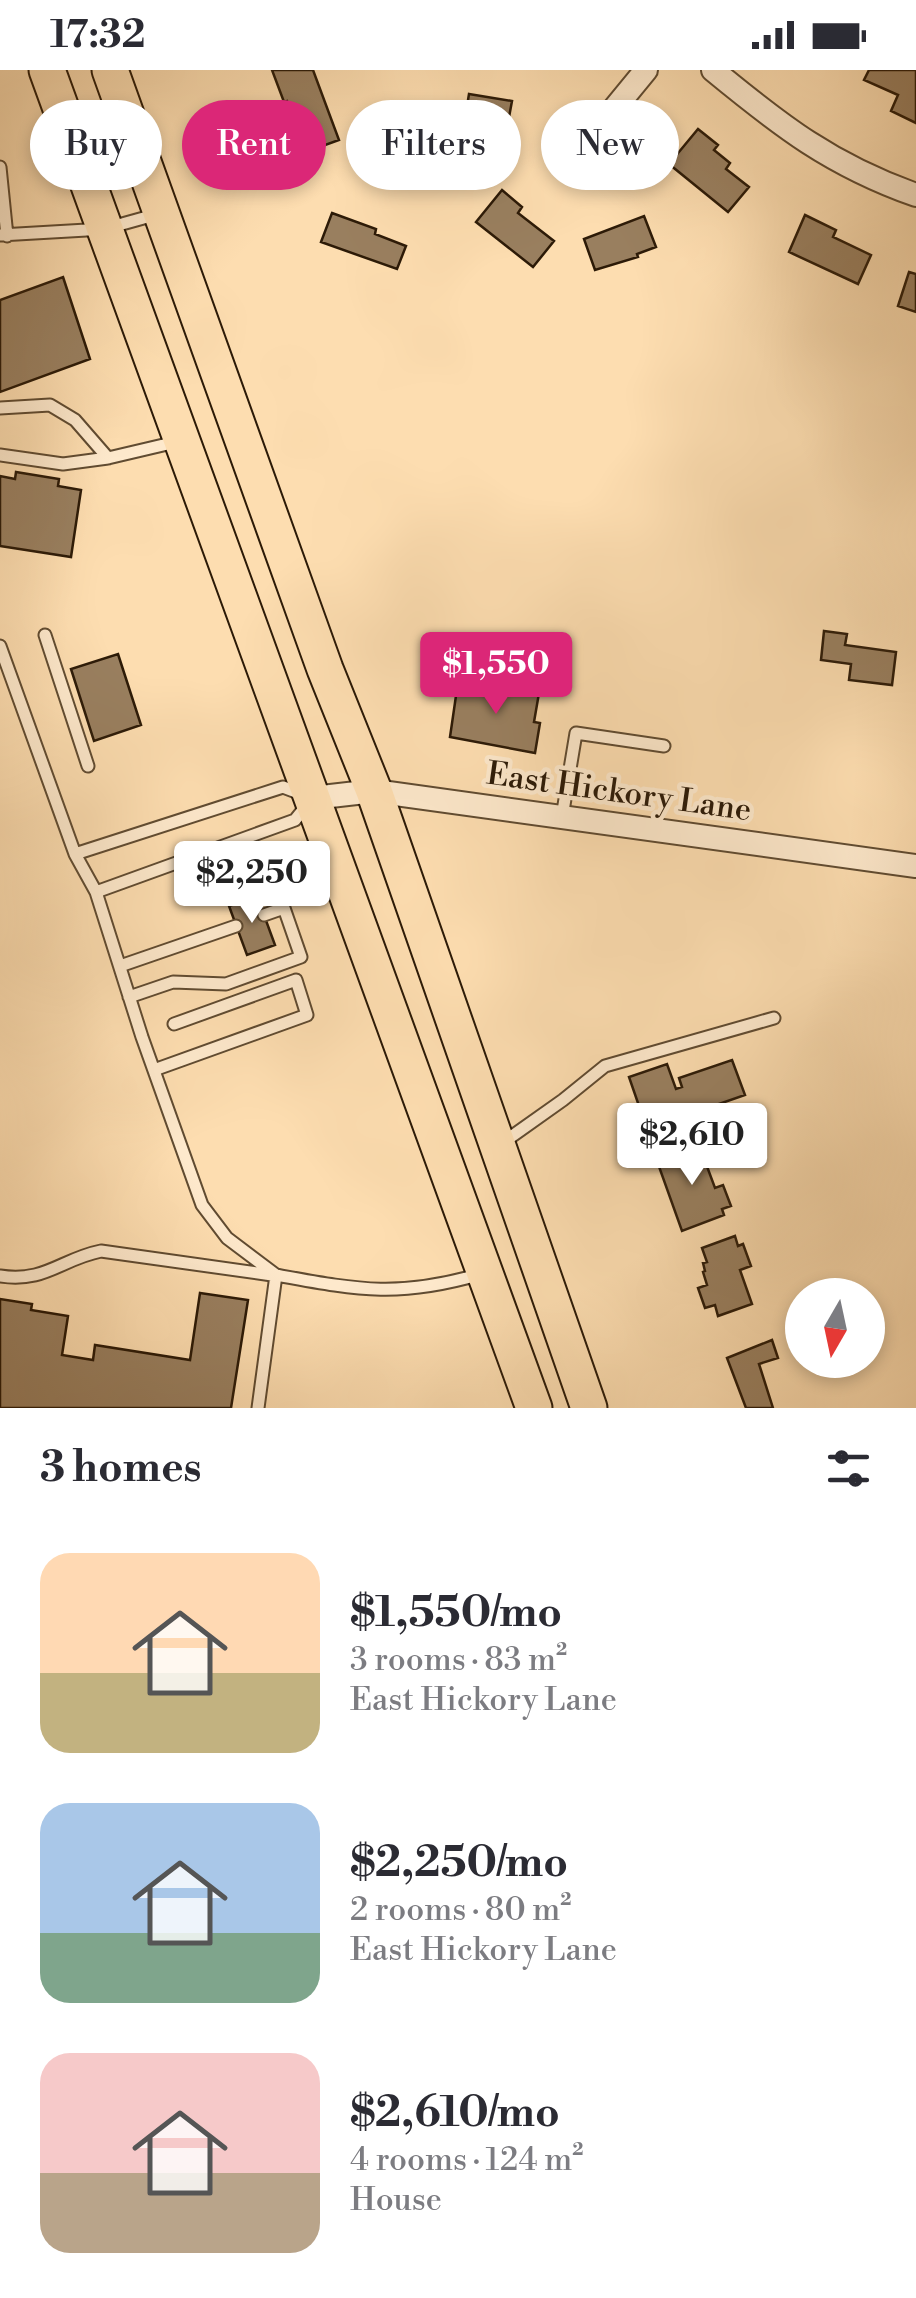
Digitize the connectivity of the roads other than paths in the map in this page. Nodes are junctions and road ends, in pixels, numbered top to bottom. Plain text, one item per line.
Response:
1 (46, 70) edge
2 (110, 70) edge
3 (646, 70) edge
4 (712, 70) edge
5 (621, 100) edge
6 (0, 167) edge
7 (1, 184) edge
8 (916, 195) edge
9 (161, 213) junction
10 (104, 229) junction
11 (3, 235) edge
12 (0, 408) edge
13 (180, 441) junction
14 (0, 455) edge
15 (108, 458) junction
16 (45, 634) dead end
17 (0, 646) edge
18 (664, 746) dead end
19 (88, 766) dead end
20 (374, 791) junction
21 (313, 798) junction
22 (562, 817) junction
23 (75, 854) junction
24 (916, 866) edge
25 (96, 892) junction
26 (264, 915) dead end
27 (236, 926) dead end
28 (120, 966) junction
29 (129, 998) junction
30 (774, 1018) dead end
31 (174, 1024) dead end
32 (154, 1070) junction
33 (498, 1146) junction
34 (485, 1272) junction
35 (276, 1275) junction
36 (0, 1276) edge
37 (258, 1408) edge
38 (534, 1408) edge
39 (590, 1408) edge

1 - 10 main road
2 - 9 main road
3 - 5 street
4 - 8 street
6 - 7 lane
7 - 11 lane
9 - 10 lane
9 - 20 main road
10 - 11 lane
10 - 13 main road
12 - 15 lane
13 - 15 lane
13 - 21 main road
14 - 15 lane
16 - 19 lane
17 - 23 lane
18 - 22 lane
20 - 21 street, East Hickory Lane
20 - 22 street, East Hickory Lane
20 - 33 main road
21 - 23 lane
21 - 25 lane
21 - 34 main road
22 - 24 street, East Hickory Lane
23 - 25 lane
25 - 28 lane
26 - 29 lane
27 - 28 lane
28 - 29 lane
29 - 32 lane
30 - 33 lane
31 - 32 lane
32 - 35 lane
33 - 39 main road
34 - 35 lane
34 - 38 main road
35 - 36 lane
35 - 37 lane

